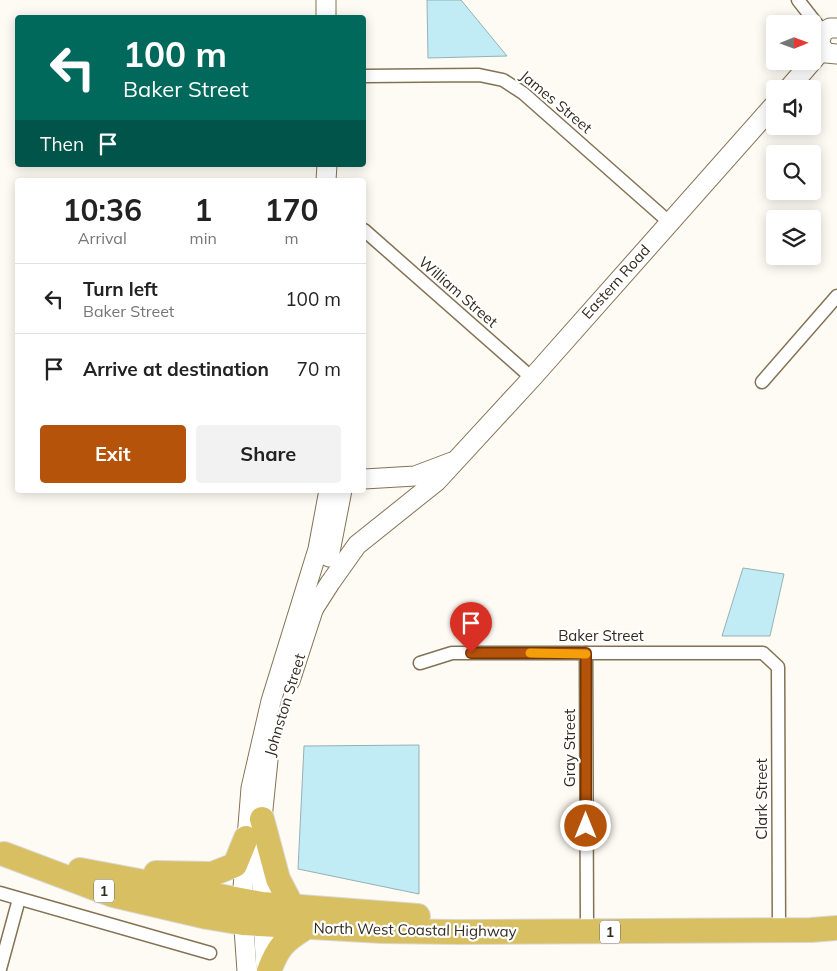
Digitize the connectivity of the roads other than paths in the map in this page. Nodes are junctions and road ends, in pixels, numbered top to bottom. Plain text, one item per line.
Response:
1 (326, 0) edge
2 (798, 0) edge
3 (326, 15) edge
4 (830, 41) edge
5 (366, 76) edge
6 (796, 80) edge
7 (766, 114) edge
8 (669, 222) junction
9 (366, 232) edge
10 (837, 296) edge
11 (532, 378) junction
12 (762, 382) dead end
13 (457, 460) junction
14 (366, 479) edge
15 (328, 493) edge
16 (341, 493) edge
17 (314, 608) junction
18 (586, 653) junction
19 (420, 663) dead end
20 (778, 667) joint
21 (262, 819) junction
22 (246, 838) junction
23 (2, 853) edge
24 (84, 871) junction
25 (0, 893) edge
26 (19, 899) junction
27 (292, 906) junction
28 (253, 913) junction
29 (837, 916) edge
30 (779, 925) junction
31 (587, 926) junction
32 (305, 928) junction
33 (837, 928) edge
34 (210, 953) dead end
35 (0, 969) edge
36 (247, 971) edge
37 (268, 971) edge

1 - 3 street
2 - 4 street
4 - 6 street
5 - 8 street, James Street
7 - 8 street, Eastern Road
8 - 11 street, Eastern Road
9 - 11 street, William Street
10 - 12 street
11 - 13 street, Eastern Road
13 - 14 street, Eastern Road
13 - 17 street, Eastern Road
15 - 22 street, Johnston Street
16 - 17 street, Johnston Street
17 - 21 street, Johnston Street
18 - 19 street, Baker Street
18 - 20 street, Baker Street
18 - 31 street, Gray Street
20 - 30 street, Clark Street
21 - 27 highway
21 - 28 street, Johnston Street
22 - 24 highway
22 - 28 street, Johnston Street
23 - 24 highway, North West Coastal Highway / 1
23 - 28 highway, North West Coastal Highway / 1
24 - 28 highway, North West Coastal Highway / 1
25 - 26 street
26 - 34 street
26 - 35 street
27 - 28 highway, North West Coastal Highway / 1
27 - 31 highway, North West Coastal Highway / 1
28 - 32 highway, North West Coastal Highway / 1
28 - 36 street
28 - 37 street
29 - 30 highway, North West Coastal Highway / 1
30 - 31 highway, North West Coastal Highway / 1
30 - 33 highway, North West Coastal Highway / 1
31 - 32 highway, North West Coastal Highway / 1
32 - 37 highway

